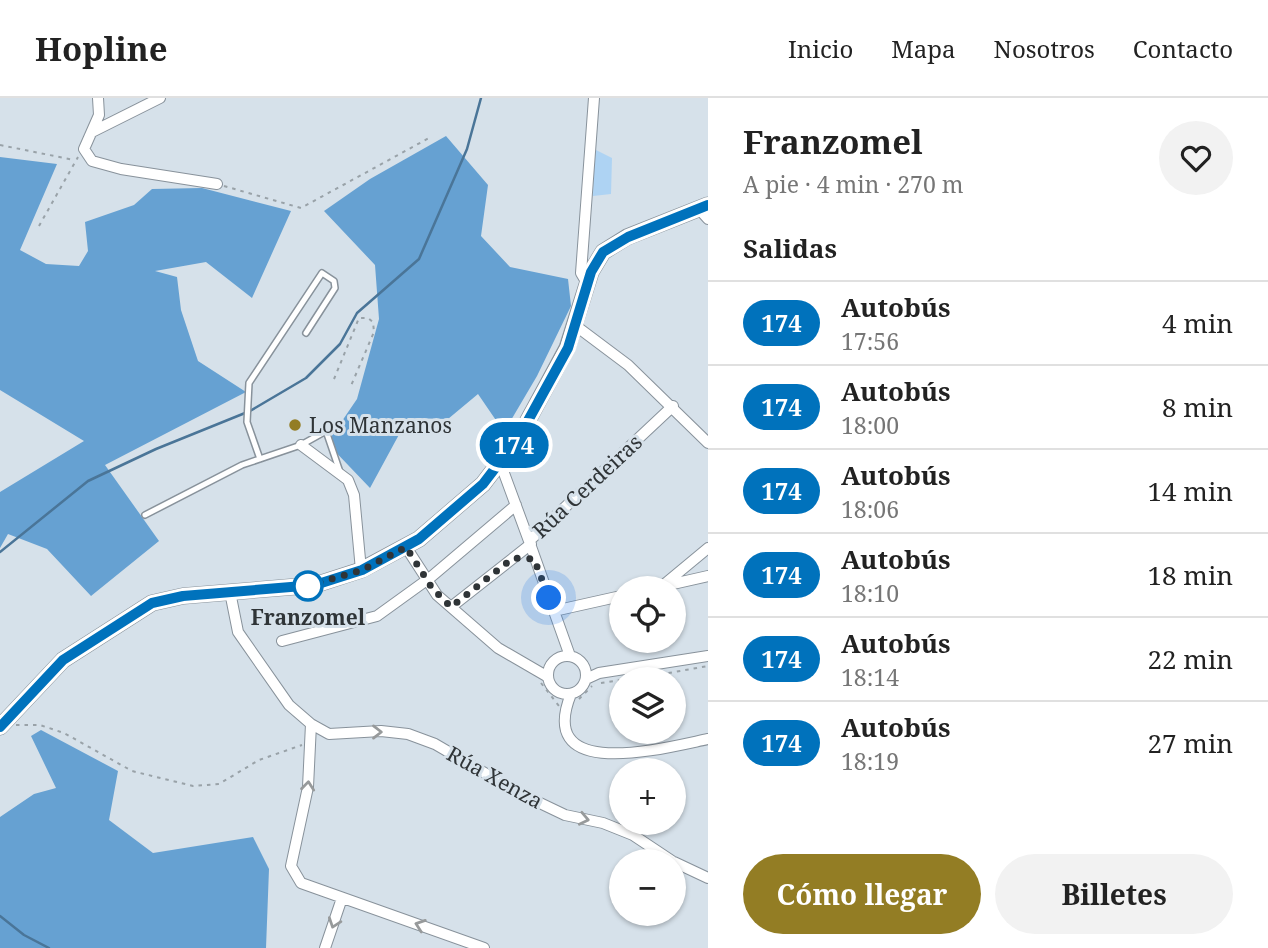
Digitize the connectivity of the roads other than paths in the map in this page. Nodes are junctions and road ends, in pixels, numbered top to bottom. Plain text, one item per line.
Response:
1 (98, 98) edge
2 (160, 98) edge
3 (594, 98) edge
4 (92, 132) junction
5 (217, 184) road end
6 (705, 211) edge
7 (587, 285) junction
8 (576, 327) junction
9 (306, 333) dead end
10 (673, 407) junction
11 (708, 443) edge
12 (301, 445) junction
13 (260, 459) junction
14 (501, 465) junction
15 (340, 472) junction
16 (516, 505) junction
17 (145, 515) dead end
18 (530, 542) junction
19 (406, 547) junction
20 (708, 548) edge
21 (513, 558) junction
22 (534, 559) junction
23 (689, 564) junction
24 (362, 570) junction
25 (673, 576) edge
26 (708, 576) edge
27 (695, 579) junction
28 (426, 580) junction
29 (686, 581) edge
30 (230, 592) junction
31 (609, 599) edge
32 (451, 607) junction
33 (554, 611) junction
34 (282, 641) dead end
35 (708, 656) edge
36 (565, 657) junction
37 (549, 672) junction
38 (585, 674) junction
39 (567, 693) junction
40 (3, 724) edge
41 (311, 724) junction
42 (708, 739) edge
43 (655, 849) edge
44 (686, 867) edge
45 (708, 878) edge
46 (342, 898) junction
47 (325, 948) edge
48 (484, 948) edge

1 - 4 street
2 - 4 street
3 - 7 street
4 - 5 street
6 - 7 street
7 - 8 street
8 - 10 street
8 - 14 street
9 - 13 lane
10 - 11 street
10 - 18 street, Rúa Cerdeiras
12 - 13 lane
12 - 15 street
12 - 15 lane
13 - 17 lane
14 - 16 street, Rúa Cerdeiras
14 - 19 street
15 - 24 street
16 - 18 street, Rúa Cerdeiras
16 - 28 street, Rúa Cerdeiras
18 - 21 street
18 - 22 street
19 - 24 street
19 - 28 street
20 - 23 street
21 - 22 street
21 - 32 street
22 - 33 street
23 - 25 street
23 - 27 street
24 - 30 street
26 - 27 street
27 - 29 street
28 - 32 street
28 - 34 street, Rúa Cerdeiras
30 - 40 street
30 - 41 street
31 - 33 street
32 - 37 street
33 - 36 street
35 - 38 street
36 - 37 street
36 - 38 street
37 - 39 street
38 - 39 street
39 - 42 street
41 -> 43 street, Rúa Xenza
46 -> 41 street
44 - 45 street, Rúa Xenza
46 -> 47 street
48 -> 46 street

